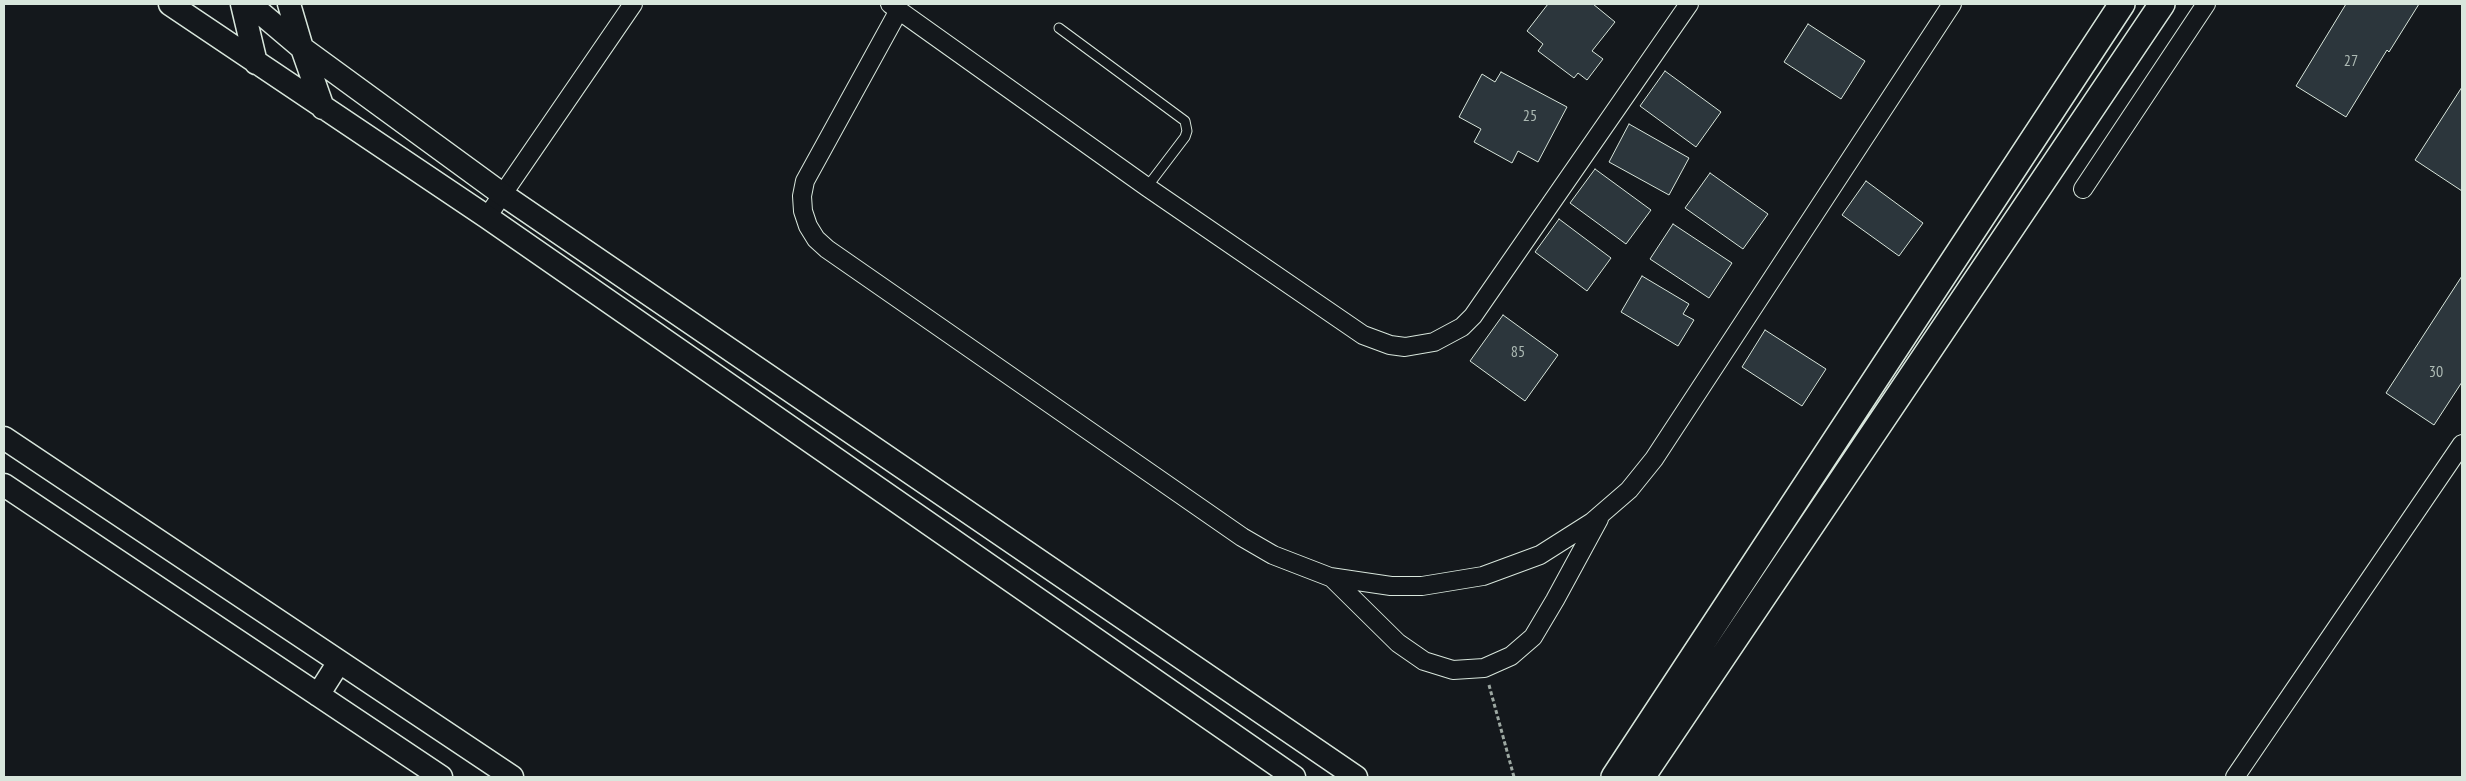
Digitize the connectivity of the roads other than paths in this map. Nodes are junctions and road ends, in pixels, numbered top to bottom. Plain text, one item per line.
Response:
1 (170, 4) edge
2 (242, 4) edge
3 (250, 4) edge
4 (289, 4) edge
5 (633, 4) edge
6 (1688, 4) edge
7 (1952, 4) edge
8 (2122, 4) edge
9 (2162, 4) edge
10 (2206, 4) edge
11 (894, 7) edge
12 (1059, 28) dead end
13 (302, 48) junction
14 (256, 63) junction
15 (323, 108) junction
16 (1147, 187) junction
17 (2083, 189) dead end
18 (502, 194) junction
19 (487, 217) junction
20 (4, 438) edge
21 (2462, 444) edge
22 (4, 485) edge
23 (1603, 512) junction
24 (1330, 576) junction
25 (338, 662) junction
26 (318, 695) junction
27 (1658, 734) junction
28 (440, 777) edge
29 (512, 777) edge
30 (1294, 777) edge
31 (1356, 777) edge
32 (1614, 777) edge
33 (1642, 777) edge
34 (2235, 777) edge

1 - 14 street
2 - 14 street
3 - 13 street
4 - 13 street
5 - 18 street
6 - 16 street
7 - 23 street
8 - 27 main road
9 - 27 main road
10 - 17 street
11 - 16 street
11 - 24 street
12 - 16 lane
13 - 15 street
13 - 18 street
14 - 15 street
15 - 19 street
18 - 19 street
18 - 31 street
19 - 30 street
20 - 25 street
21 - 34 street
22 - 26 street
23 - 24 street
23 - 24 street
25 - 26 street
25 - 29 street
26 - 28 street
27 - 32 main road
27 - 33 main road

